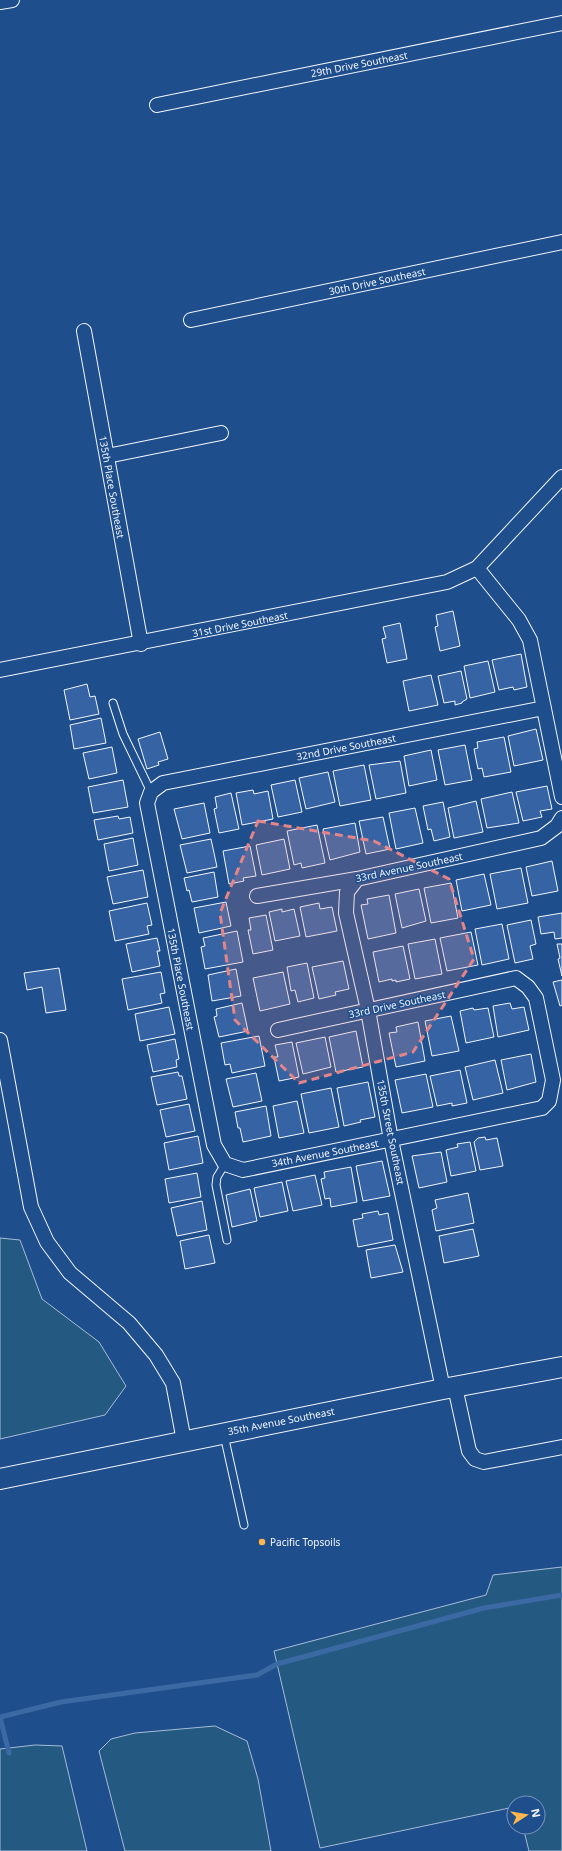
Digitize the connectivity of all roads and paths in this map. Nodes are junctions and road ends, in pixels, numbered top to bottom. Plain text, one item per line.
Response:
1 (12, 0) edge
2 (0, 2) edge
3 (562, 23) edge
4 (157, 104) dead end
5 (562, 242) edge
6 (191, 320) dead end
7 (84, 331) dead end
8 (221, 433) dead end
9 (107, 456) junction
10 (562, 477) edge
11 (478, 568) junction
12 (141, 644) junction
13 (0, 670) edge
14 (113, 703) dead end
15 (544, 708) junction
16 (151, 792) junction
17 (562, 797) edge
18 (560, 822) edge
19 (357, 878) junction
20 (257, 896) dead end
21 (368, 1010) junction
22 (278, 1030) dead end
23 (0, 1040) edge
24 (4, 1079) edge
25 (542, 1108) joint
26 (391, 1140) junction
27 (225, 1164) junction
28 (227, 1240) dead end
29 (562, 1367) edge
30 (449, 1388) junction
31 (224, 1433) junction
32 (184, 1441) junction
33 (562, 1446) edge
34 (0, 1479) edge
35 (244, 1525) dead end

1 - 2 street
3 - 4 street, 29th Drive Southeast
5 - 6 street, 30th Drive Southeast
7 - 9 street, 135th Place Southeast
8 - 9 street
9 - 12 street, 135th Place Southeast
10 - 11 street
11 - 12 street, 31st Drive Southeast
11 - 15 street
12 - 13 street, 31st Drive Southeast
14 - 16 lane
15 - 16 street, 32nd Drive Southeast
15 - 17 street
16 - 27 street, 135th Place Southeast
18 - 19 street, 33rd Avenue Southeast
19 - 20 street, 33rd Avenue Southeast
19 - 21 street, 135th Street Southeast
21 - 22 street, 33rd Drive Southeast
21 - 25 street, 33rd Drive Southeast
21 - 26 street, 135th Street Southeast
23 - 24 street
24 - 32 street
25 - 26 street, 34th Avenue Southeast
26 - 27 street, 34th Avenue Southeast
26 - 30 street, 135th Street Southeast
27 - 28 lane
29 - 30 street, 35th Avenue Southeast
30 - 31 street, 35th Avenue Southeast
30 - 33 street, 135th Street Southeast
31 - 32 street, 35th Avenue Southeast
31 - 35 lane
32 - 34 street, 35th Avenue Southeast

